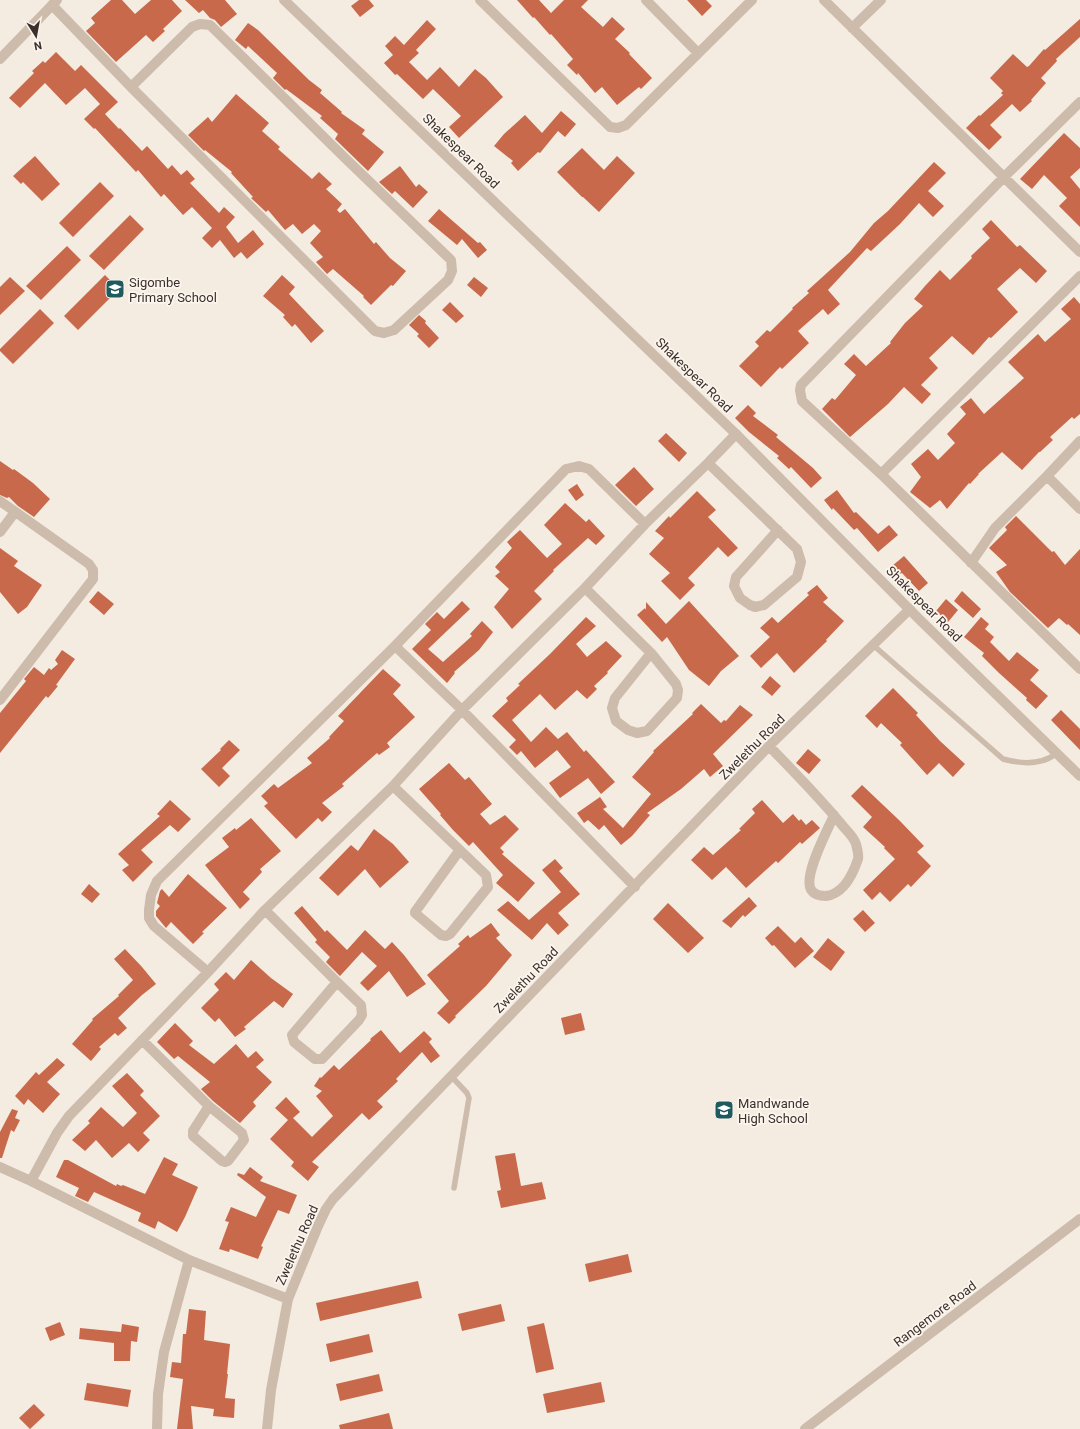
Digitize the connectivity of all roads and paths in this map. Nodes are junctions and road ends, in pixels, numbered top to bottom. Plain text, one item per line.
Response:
1 (284, 0) edge
2 (480, 0) edge
3 (646, 0) edge
4 (752, 0) edge
5 (824, 0) edge
6 (881, 0) edge
7 (54, 2) edge
8 (852, 28) junction
9 (698, 53) junction
10 (0, 59) edge
11 (131, 87) junction
12 (1080, 102) edge
13 (1004, 177) junction
14 (1080, 252) edge
15 (1080, 276) edge
16 (736, 434) junction
17 (1080, 441) edge
18 (708, 464) junction
19 (881, 474) junction
20 (1047, 476) junction
21 (0, 501) edge
22 (1080, 509) edge
23 (15, 512) junction
24 (645, 524) junction
25 (778, 530) junction
26 (0, 532) edge
27 (971, 563) junction
28 (585, 588) junction
29 (910, 609) junction
30 (873, 645) junction
31 (396, 646) junction
32 (651, 653) junction
33 (1080, 668) edge
34 (0, 700) edge
35 (462, 710) junction
36 (769, 746) junction
37 (1057, 753) junction
38 (1080, 776) edge
39 (393, 786) junction
40 (834, 815) junction
41 (459, 851) junction
42 (636, 886) junction
43 (265, 910) junction
44 (208, 972) junction
45 (337, 982) junction
46 (142, 1040) junction
47 (451, 1076) junction
48 (209, 1106) junction
49 (0, 1167) edge
50 (31, 1181) junction
51 (454, 1188) dead end
52 (1080, 1219) edge
53 (189, 1260) junction
54 (288, 1299) junction
55 (157, 1429) edge
56 (267, 1429) edge
57 (805, 1429) edge

1 - 16 street, Shakespear Road
2 - 9 street
3 - 9 street
4 - 9 street
5 - 8 street
6 - 8 street
7 - 10 street
7 - 11 street
8 - 13 street
11 - 11 street
12 - 13 street
13 - 14 street
13 - 19 street
15 - 19 street
16 - 18 street
16 - 29 street, Shakespear Road
17 - 20 street
18 - 24 street
18 - 25 street
19 - 27 street
20 - 22 street
20 - 27 street
21 - 23 street
23 - 26 street
23 - 34 street
24 - 28 street
24 - 31 street
25 - 25 street
27 - 33 street
28 - 32 street
28 - 35 street
29 - 30 street, Zwelethu Road
29 - 37 street, Shakespear Road
30 - 36 street, Zwelethu Road
30 - 37 lane
31 - 35 street
31 - 44 street
32 - 32 street
35 - 39 street
35 - 42 street
36 - 40 street
36 - 42 street, Zwelethu Road
37 - 38 street, Shakespear Road
39 - 41 street
39 - 43 street
40 - 40 street
41 - 41 street
42 - 47 street, Zwelethu Road
43 - 44 street
43 - 45 street
44 - 46 street
45 - 45 street
46 - 48 street
46 - 50 street
47 - 51 lane
47 - 54 street, Zwelethu Road
48 - 48 street
49 - 50 street
50 - 53 street
52 - 57 street, Rangemore Road
53 - 54 street
53 - 55 street
54 - 56 street, Zwelethu Road

